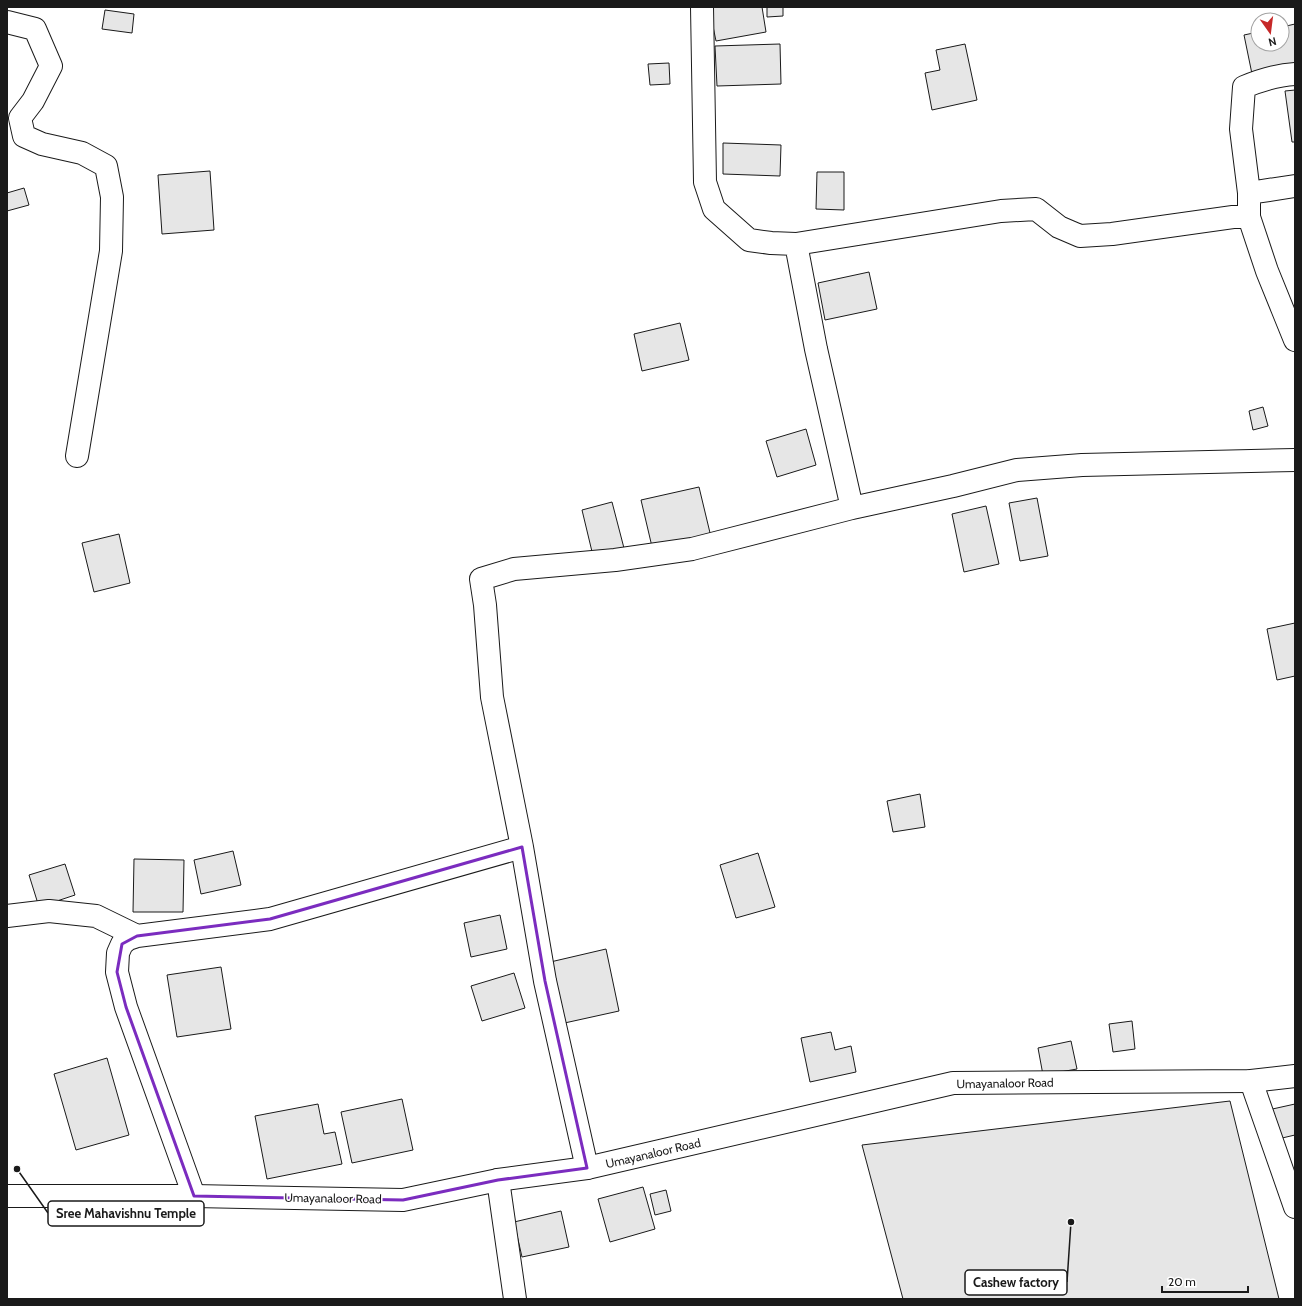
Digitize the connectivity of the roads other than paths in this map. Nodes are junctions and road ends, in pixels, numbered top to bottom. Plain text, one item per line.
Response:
1 (702, 7) edge
2 (7, 22) edge
3 (1295, 74) edge
4 (1295, 186) edge
5 (1250, 193) junction
6 (1249, 217) junction
7 (796, 244) junction
8 (1295, 340) edge
9 (77, 456) dead end
10 (1295, 460) edge
11 (852, 508) junction
12 (522, 848) junction
13 (7, 916) edge
14 (137, 936) junction
15 (1295, 1076) edge
16 (1251, 1080) junction
17 (587, 1168) junction
18 (498, 1180) junction
19 (7, 1196) edge
20 (194, 1196) junction
21 (1295, 1208) edge
22 (515, 1299) edge

1 - 7 street
2 - 9 street
3 - 5 street
4 - 5 street
5 - 6 street
6 - 7 street
6 - 8 street
7 - 11 street
10 - 11 street
11 - 12 street
12 - 14 street
12 - 17 street
13 - 14 street
14 - 20 street
15 - 16 street, Umayanaloor Road
16 - 17 street, Umayanaloor Road
16 - 21 street
17 - 18 street, Umayanaloor Road
18 - 20 street, Umayanaloor Road
18 - 22 street
19 - 20 street, Umayanaloor Road

